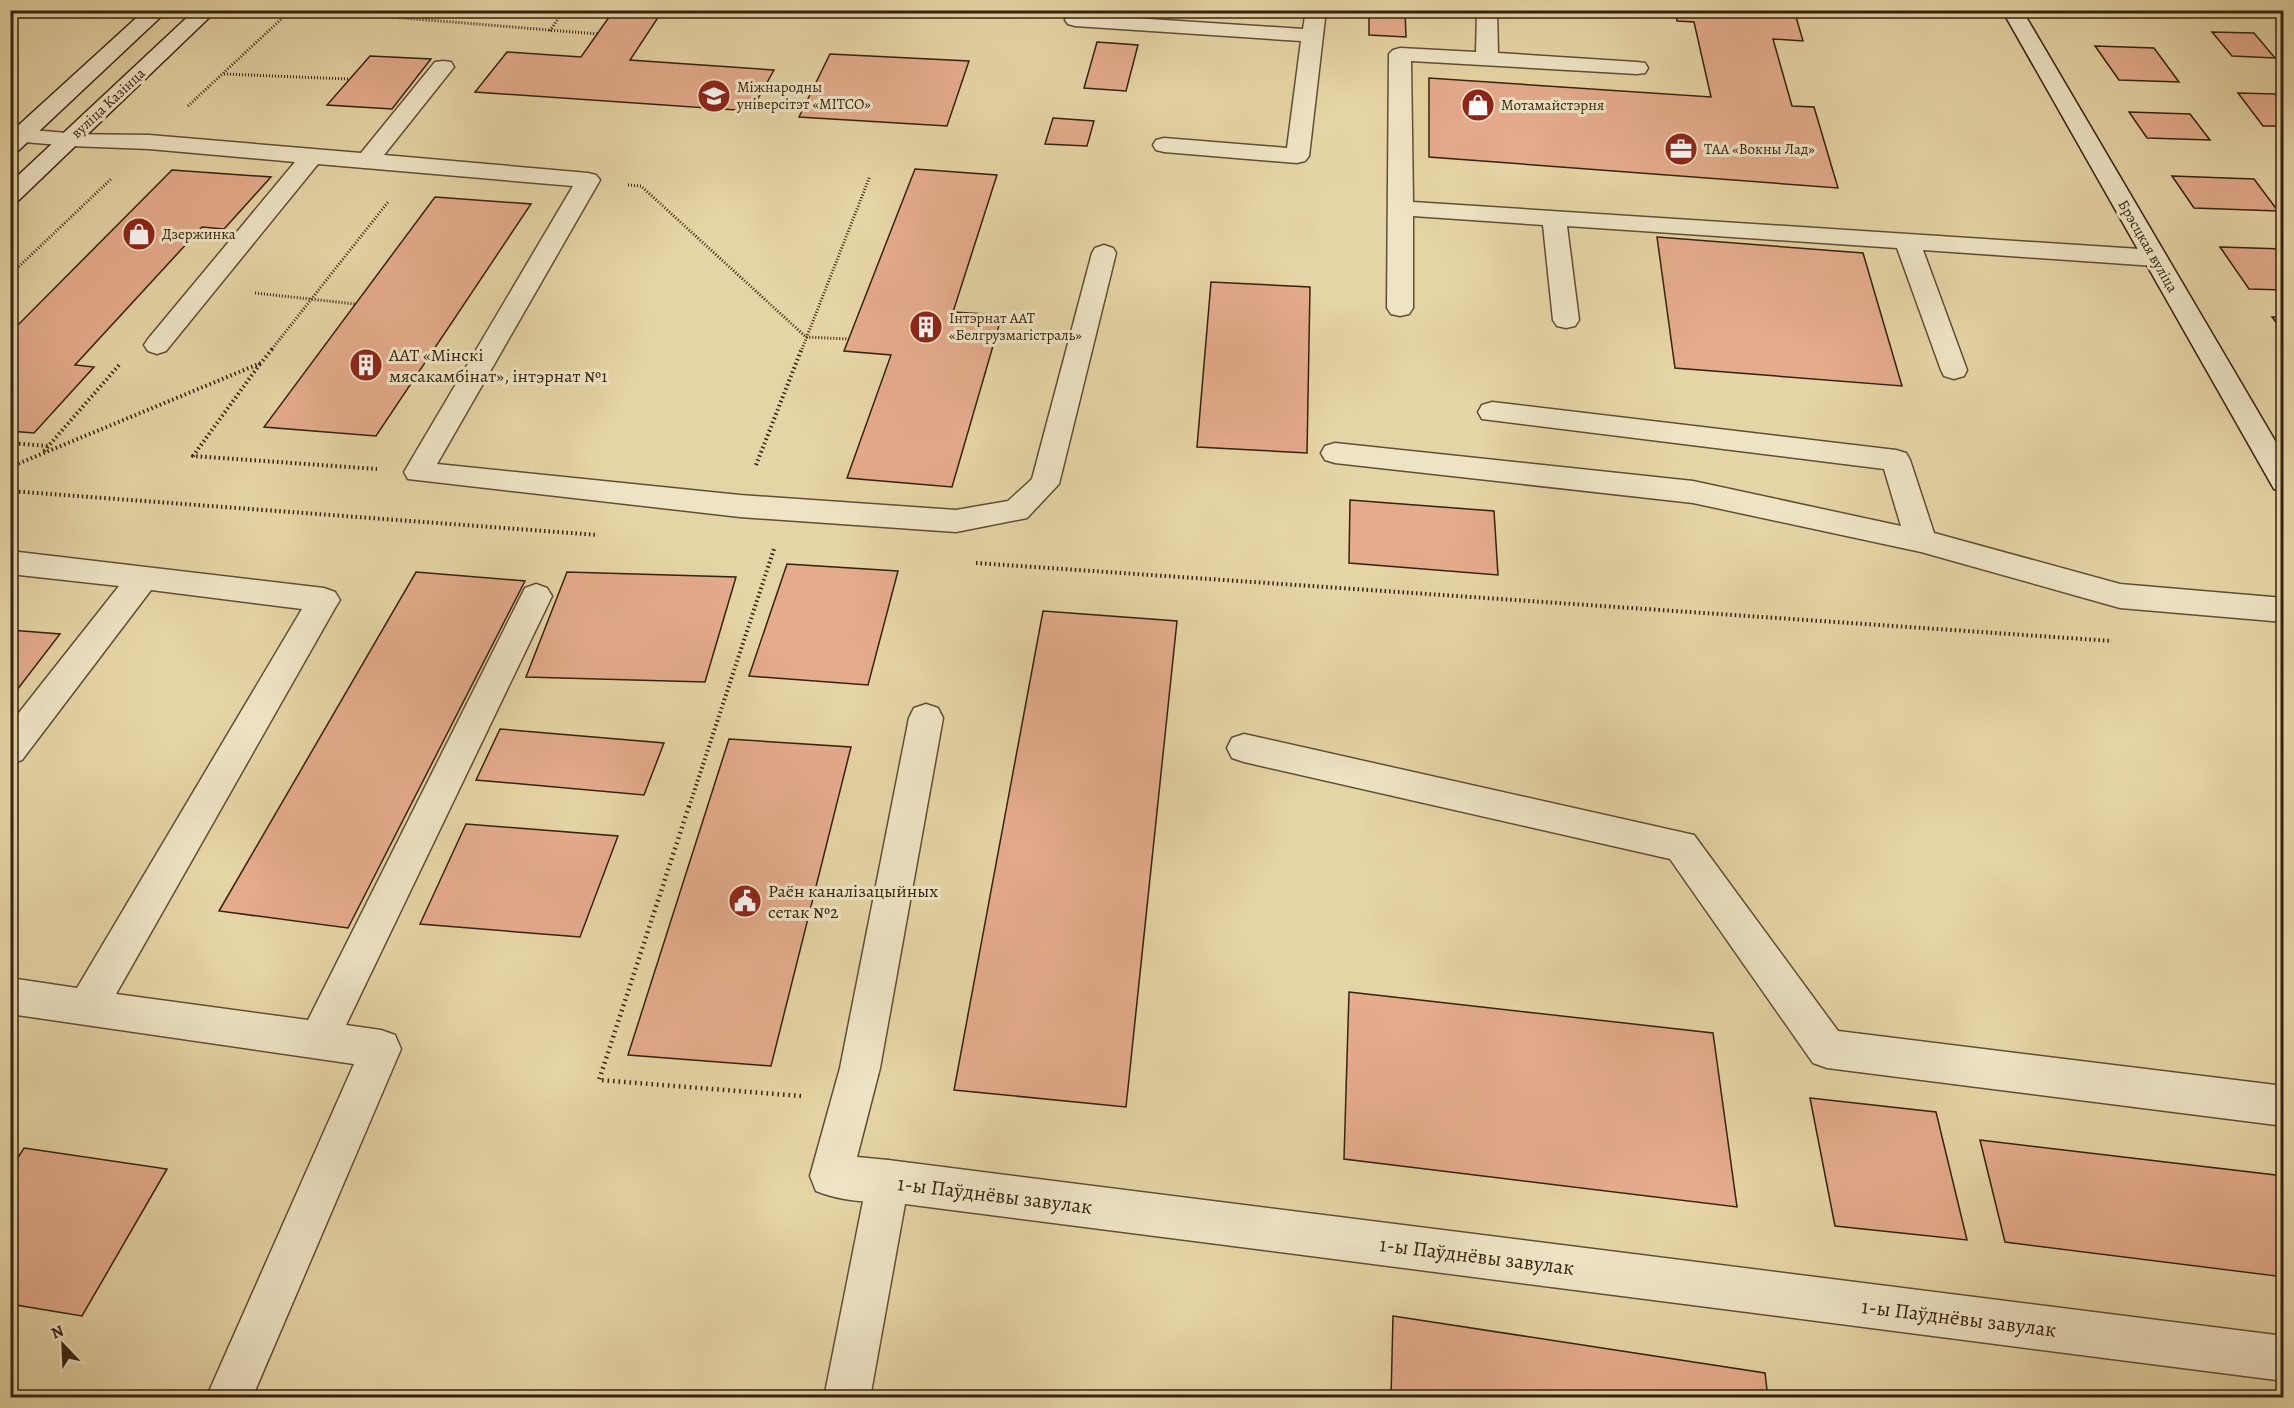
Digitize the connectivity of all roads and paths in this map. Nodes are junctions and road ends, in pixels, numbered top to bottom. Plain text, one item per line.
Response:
1 (158, 10) edge
2 (207, 10) edge
3 (306, 10) edge
4 (564, 10) edge
5 (1078, 10) edge
6 (1316, 10) edge
7 (1487, 10) edge
8 (2012, 10) edge
9 (550, 31) junction
10 (598, 34) dead end
11 (1312, 36) junction
12 (1487, 59) junction
13 (443, 68) dead end
14 (1637, 68) dead end
15 (223, 74) dead end
16 (349, 79) dead end
17 (70, 138) junction
18 (16, 141) edge
19 (1164, 146) dead end
20 (312, 156) junction
21 (367, 161) junction
22 (416, 166) junction
23 (870, 176) dead end
24 (588, 180) junction
25 (10, 196) edge
26 (1401, 208) junction
27 (1554, 218) junction
28 (1907, 241) junction
29 (1104, 253) dead end
30 (2155, 258) junction
31 (202, 288) junction
32 (311, 299) junction
33 (355, 304) dead end
34 (1400, 308) dead end
35 (1566, 320) dead end
36 (806, 337) junction
37 (849, 339) dead end
38 (157, 345) dead end
39 (261, 363) junction
40 (1954, 370) dead end
41 (1492, 412) dead end
42 (10, 443) edge
43 (49, 446) dead end
44 (1335, 453) dead end
45 (10, 466) edge
46 (418, 472) junction
47 (2283, 482) edge
48 (10, 491) edge
49 (740, 506) junction
50 (608, 536) dead end
51 (1921, 541) junction
52 (763, 548) dead end
53 (10, 562) edge
54 (965, 562) dead end
55 (143, 578) junction
56 (536, 596) dead end
57 (2283, 610) edge
58 (2117, 641) dead end
59 (926, 718) dead end
60 (1244, 748) dead end
61 (10, 750) edge
62 (10, 996) edge
63 (87, 1008) junction
64 (319, 1040) junction
65 (852, 1100) junction
66 (2283, 1106) edge
67 (888, 1181) junction
68 (2283, 1359) edge
69 (229, 1398) edge
70 (847, 1398) edge

1 - 18 street, вуліца Казінца
2 - 17 street, вуліца Казінца
3 - 9 path
4 - 9 path
5 - 11 street
6 - 11 street
7 - 12 street
8 - 30 street, Брэсцкая вуліца
9 - 10 path
11 - 19 street
12 - 14 street
12 - 26 street
13 - 21 street
15 - 16 path
17 - 18 street
17 - 20 street
17 - 25 street, вуліца Казінца
20 - 21 street
20 - 31 street
21 - 22 street
22 - 24 street
22 - 32 path
23 - 36 path
24 - 36 path
24 - 46 street
26 - 27 street
26 - 34 street
27 - 28 street
27 - 35 street
28 - 30 street
28 - 40 street
29 - 49 street
30 - 47 street, Брэсцкая вуліца
31 - 32 path
31 - 38 street
32 - 33 path
32 - 39 path
36 - 37 path
36 - 49 path
39 - 45 path
39 - 46 path
41 - 51 street
42 - 43 path
44 - 51 street
46 - 49 street
48 - 50 path
51 - 57 street
52 - 65 path
53 - 55 street
54 - 58 path
55 - 61 street
55 - 63 street
56 - 64 street
59 - 65 street
60 - 66 street
62 - 63 street
63 - 64 street
64 - 69 street
65 - 67 street
67 - 68 street, 1-ы Паўднёвы завулак
67 - 70 street, 1-ы Паўднёвы завулак

